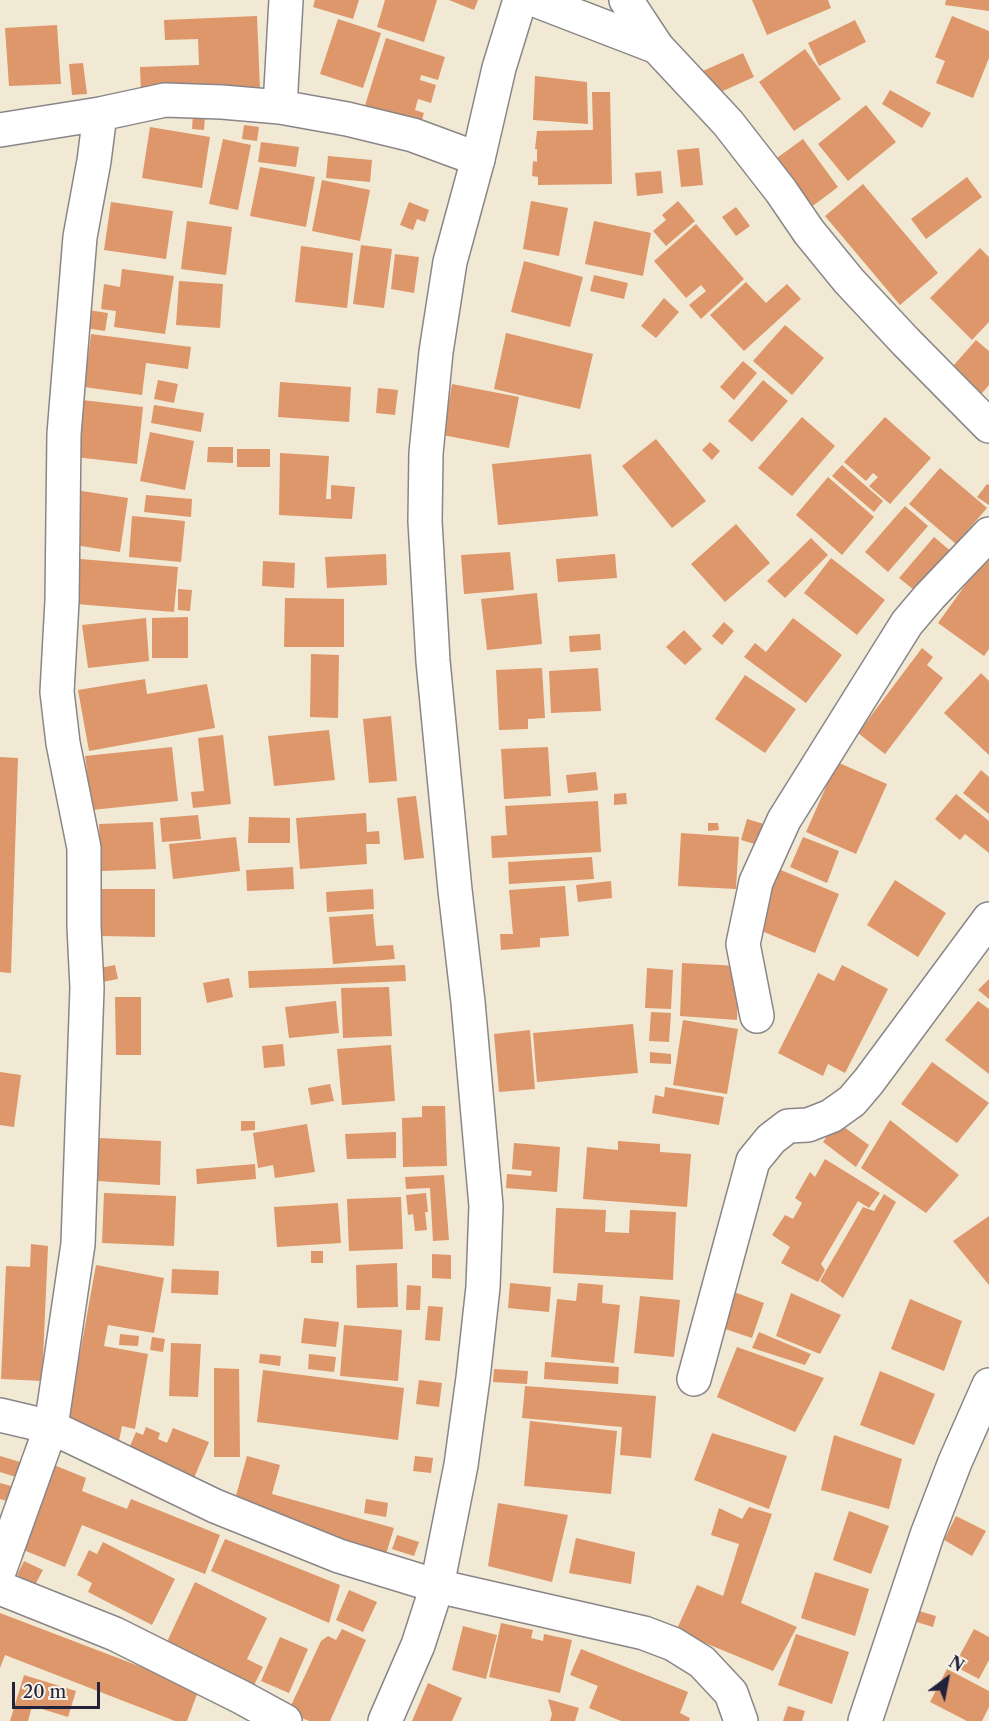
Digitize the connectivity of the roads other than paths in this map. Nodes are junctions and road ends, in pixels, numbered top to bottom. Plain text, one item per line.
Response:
1 (286, 0) edge
2 (520, 0) edge
3 (535, 0) edge
4 (626, 0) edge
5 (657, 47) junction
6 (280, 107) junction
7 (100, 114) junction
8 (0, 130) edge
9 (478, 159) junction
10 (989, 426) edge
11 (989, 534) edge
12 (989, 920) edge
13 (757, 1016) dead end
14 (694, 1379) dead end
15 (989, 1385) edge
16 (0, 1415) edge
17 (51, 1427) junction
18 (0, 1569) edge
19 (437, 1586) junction
20 (0, 1588) edge
21 (743, 1720) edge
22 (285, 1721) edge
23 (385, 1721) edge
24 (864, 1721) edge

1 - 6 street
2 - 9 street
3 - 5 street
4 - 5 street
5 - 10 street
6 - 7 street
6 - 9 street
7 - 8 street
7 - 17 street
9 - 19 street
11 - 13 street
12 - 14 street
15 - 24 street
16 - 17 street
17 - 18 street
17 - 19 street
19 - 21 street
19 - 23 street
20 - 22 street

